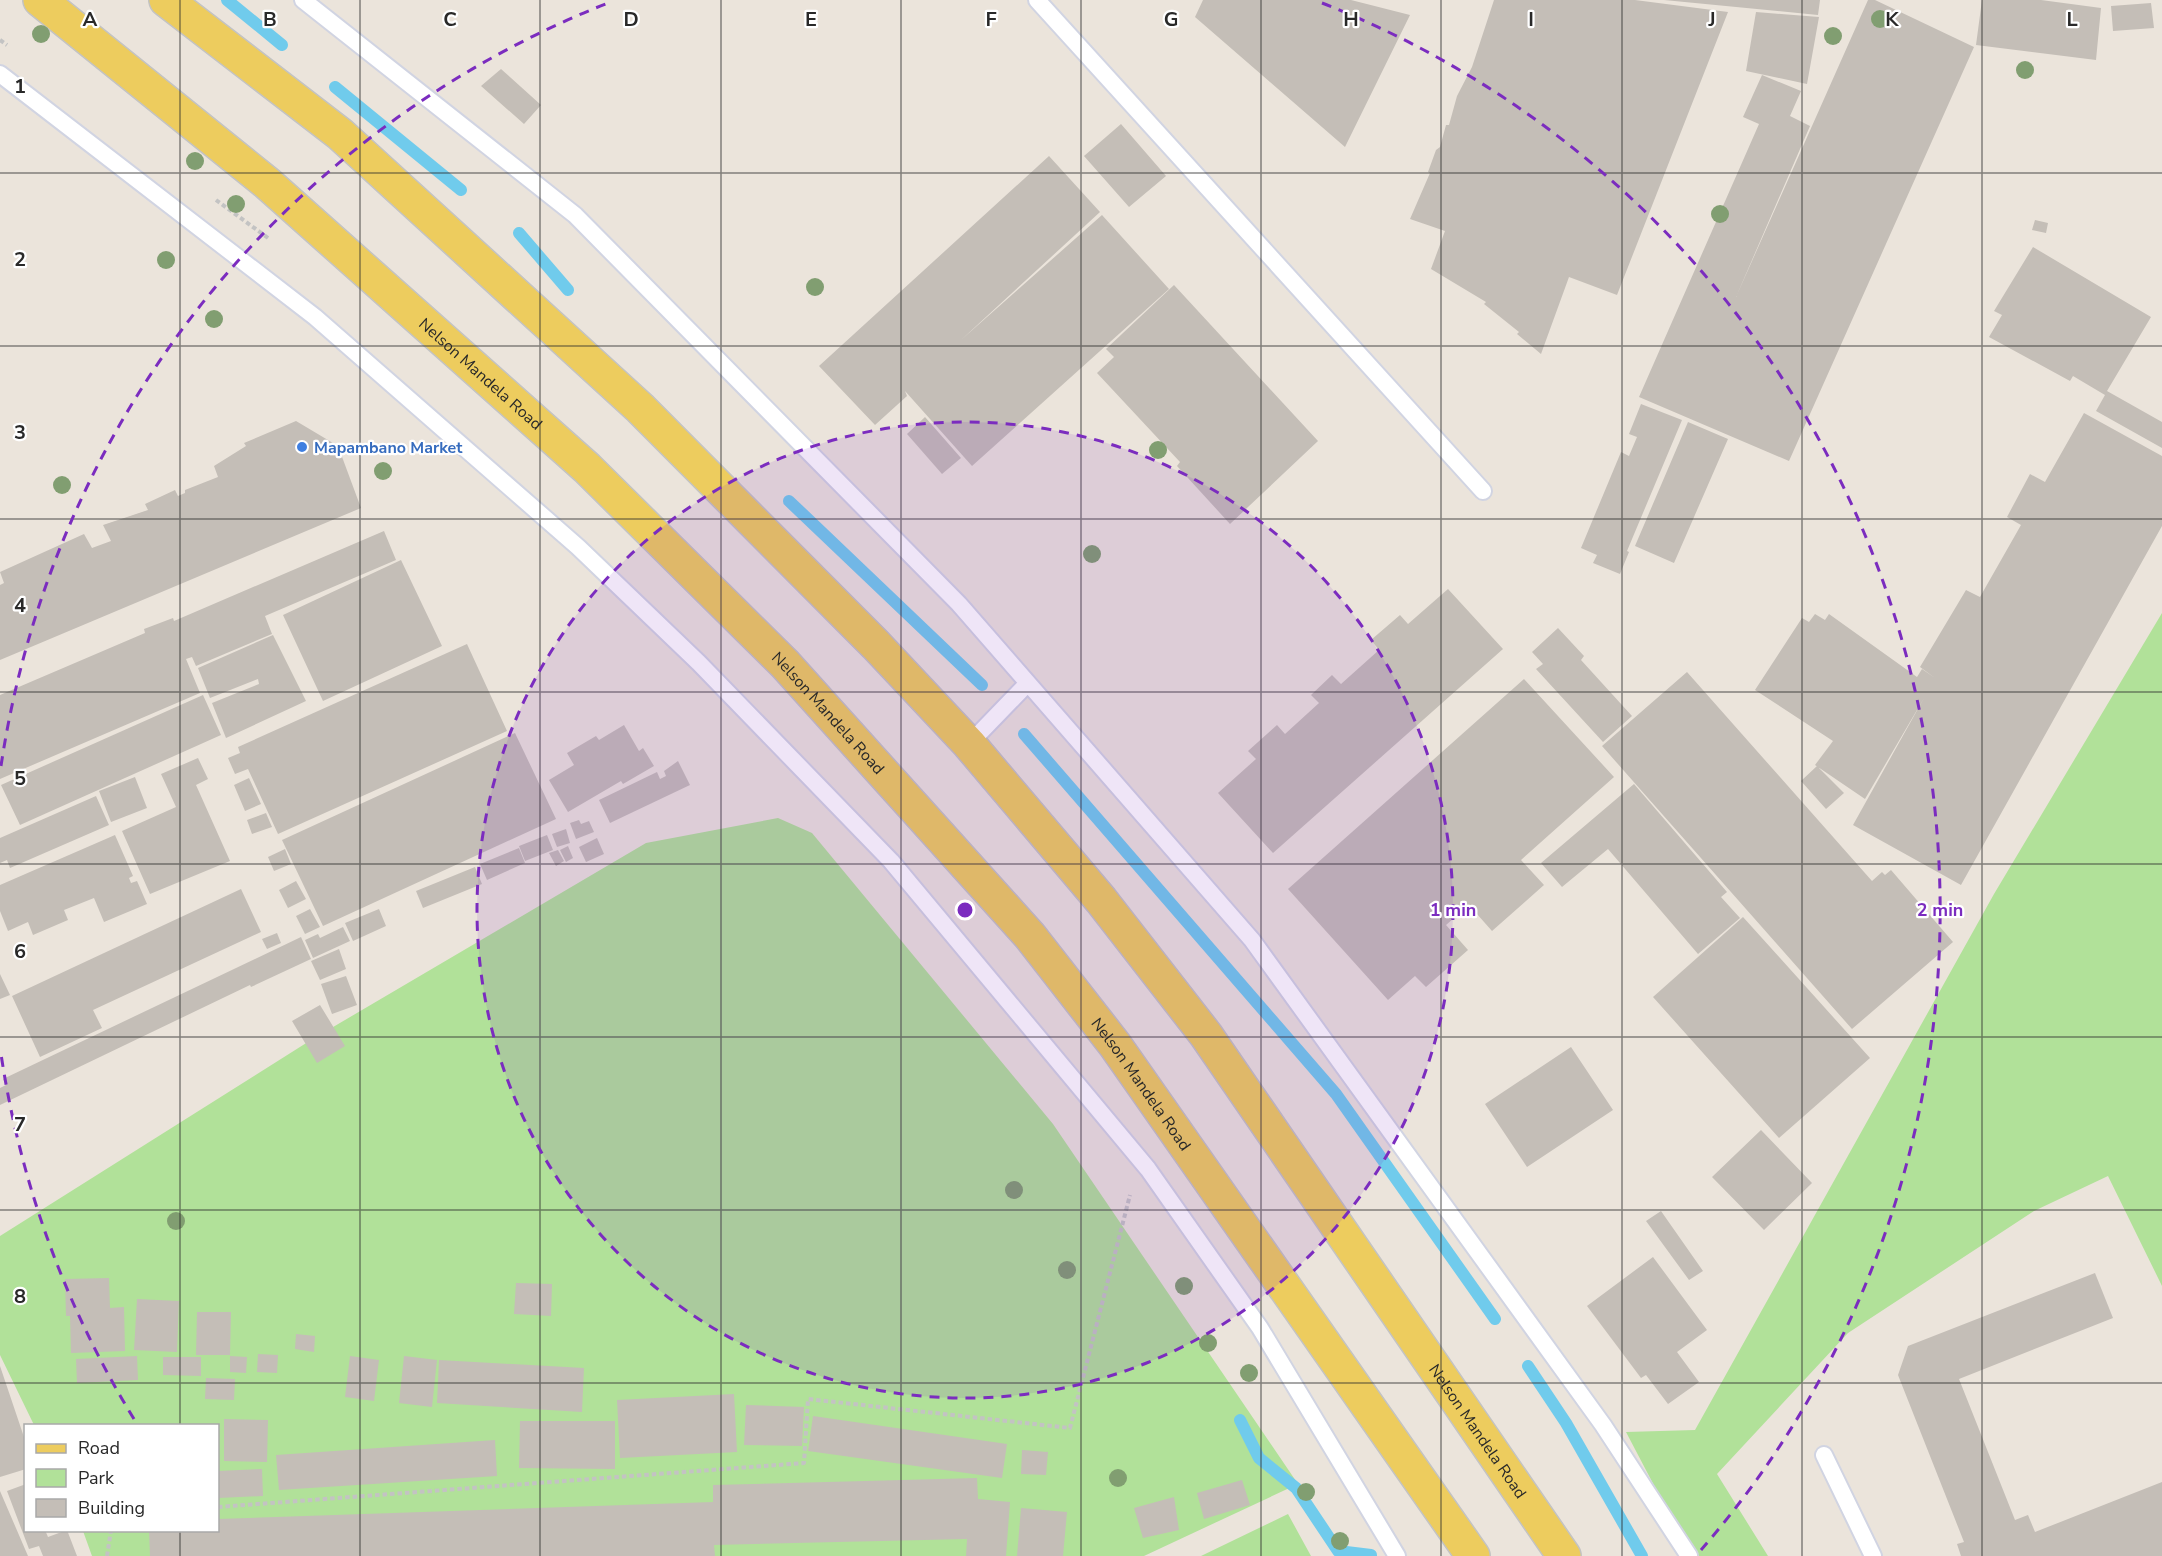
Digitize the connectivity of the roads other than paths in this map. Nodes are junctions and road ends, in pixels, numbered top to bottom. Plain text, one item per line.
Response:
1 (40, 0) edge
2 (166, 0) edge
3 (303, 0) edge
4 (1037, 0) edge
5 (0, 74) edge
6 (1483, 491) dead end
7 (1028, 683) junction
8 (969, 744) junction
9 (1824, 1455) dead end
10 (1397, 1556) edge
11 (1473, 1556) edge
12 (1564, 1556) edge
13 (1689, 1556) edge
14 (1873, 1556) edge

1 - 11 main road, Nelson Mandela Road
2 - 8 main road, Nelson Mandela Road
3 - 7 lane
4 - 6 lane
5 - 10 lane
7 - 8 lane
7 - 13 lane
8 - 12 main road, Nelson Mandela Road
9 - 14 lane

